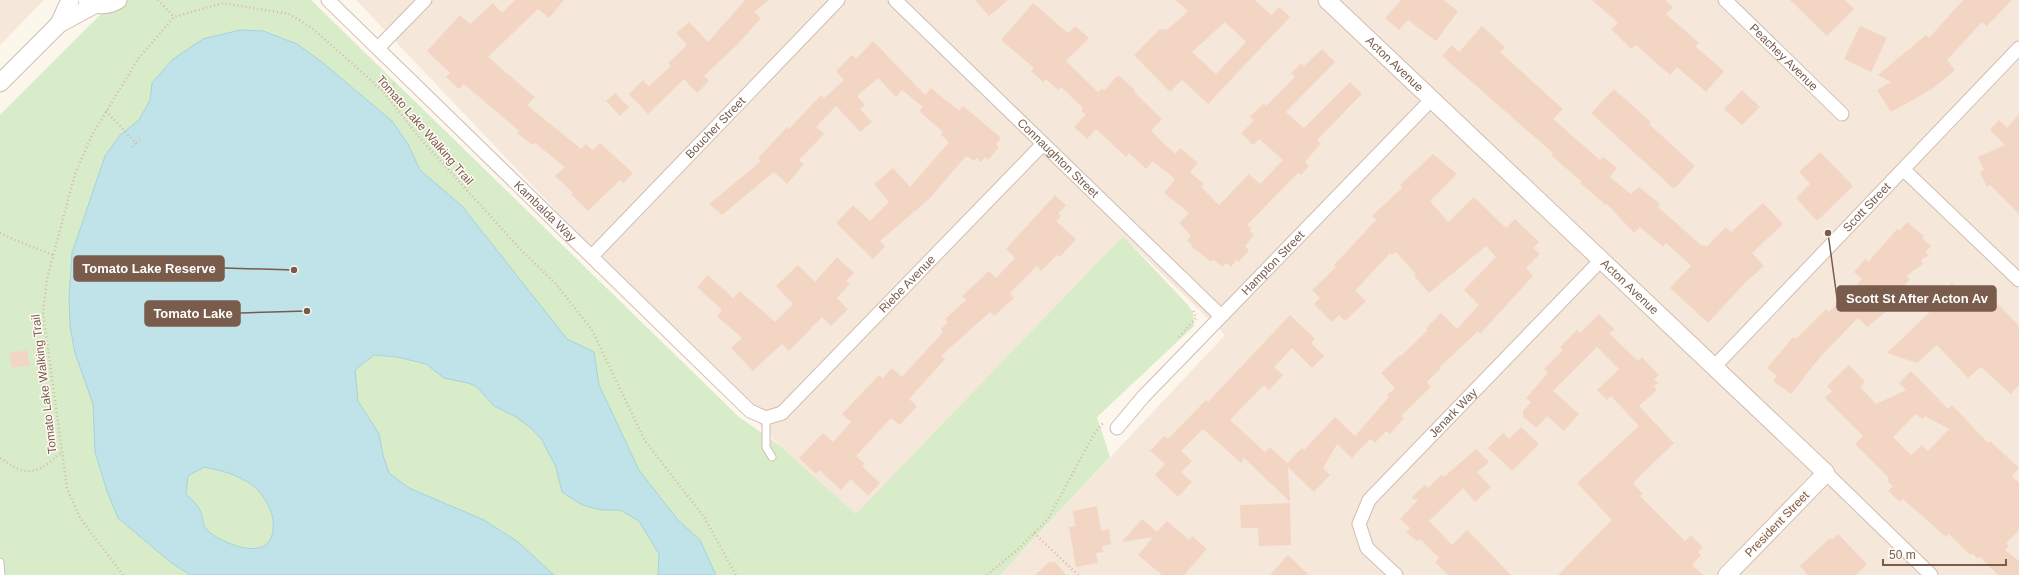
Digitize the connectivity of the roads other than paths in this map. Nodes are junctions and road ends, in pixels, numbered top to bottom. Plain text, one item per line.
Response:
1 (70, 0) edge
2 (118, 0) edge
3 (328, 0) edge
4 (425, 0) edge
5 (838, 0) edge
6 (895, 0) edge
7 (1327, 0) edge
8 (1725, 0) edge
9 (92, 2) edge
10 (59, 24) junction
11 (378, 48) junction
12 (2019, 48) edge
13 (0, 83) edge
14 (1431, 100) junction
15 (1842, 114) dead end
16 (1043, 144) junction
17 (1904, 170) junction
18 (592, 256) junction
19 (1602, 260) junction
20 (2019, 280) edge
21 (1221, 316) junction
22 (1714, 367) junction
23 (766, 418) junction
24 (1117, 428) dead end
25 (772, 457) dead end
26 (1826, 473) junction
27 (0, 562) edge
28 (1, 575) edge
29 (1396, 575) edge
30 (1727, 575) edge
31 (1931, 575) edge

1 - 10 street
2 - 9 street
3 - 11 street, Kambalda Way
4 - 11 street
5 - 18 street, Boucher Street
6 - 16 street, Connaughton Street
7 - 14 street, Acton Avenue
8 - 15 street, Peachey Avenue
9 - 10 street
10 - 13 street
11 - 18 street, Kambalda Way
12 - 17 street, Scott Street
14 - 19 street, Acton Avenue
14 - 21 street, Hampton Street
16 - 21 street, Connaughton Street
16 - 23 street, Riebe Avenue
17 - 20 street
17 - 22 street, Scott Street
18 - 23 street, Kambalda Way
19 - 22 street, Acton Avenue
19 - 29 street, Jenark Way
21 - 24 street, Hampton Street
22 - 26 street, Acton Avenue
23 - 25 lane
26 - 30 street, President Street
26 - 31 street, Acton Avenue
27 - 28 lane

